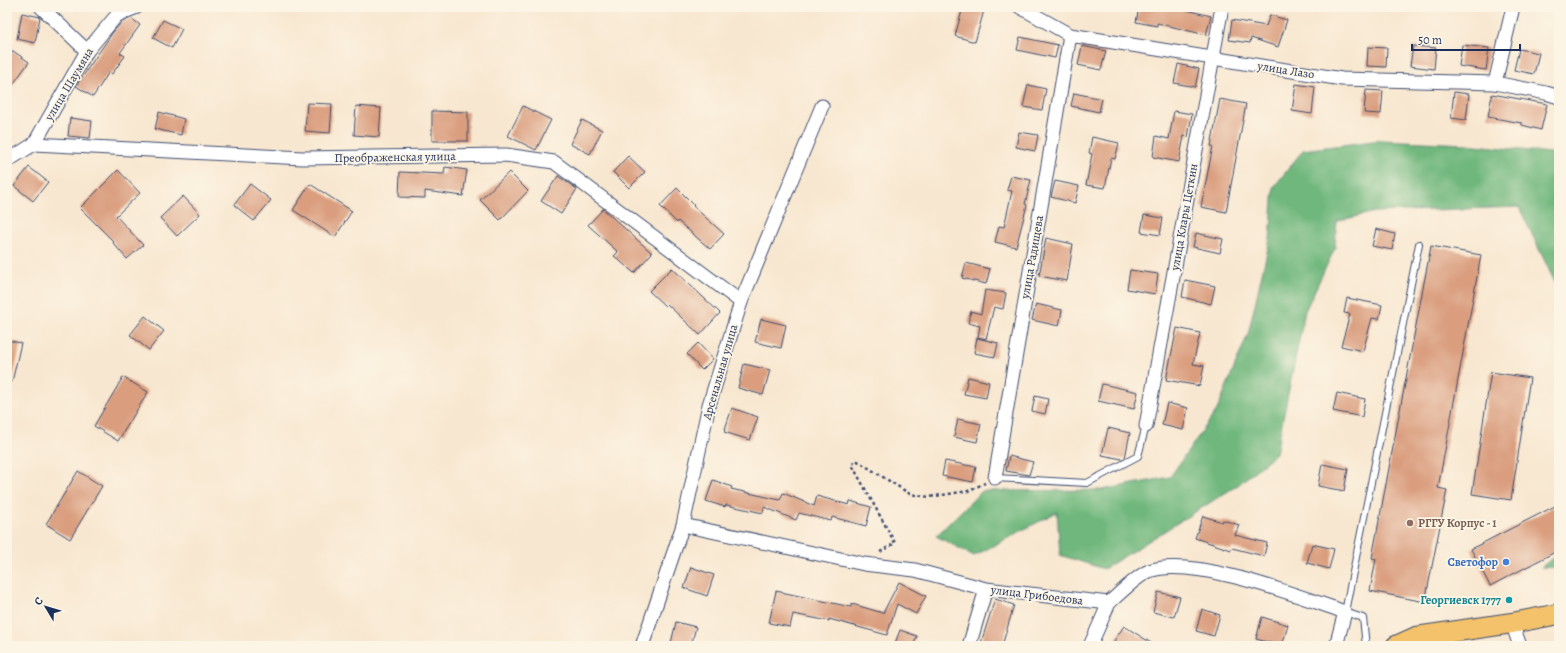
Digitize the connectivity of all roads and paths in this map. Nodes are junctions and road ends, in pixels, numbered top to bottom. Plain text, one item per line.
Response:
1 (41, 7) edge
2 (137, 7) edge
3 (1020, 7) edge
4 (1222, 7) edge
5 (1513, 7) edge
6 (120, 11) edge
7 (1070, 35) junction
8 (87, 51) junction
9 (1212, 59) junction
10 (1494, 83) junction
11 (1559, 97) edge
12 (822, 106) dead end
13 (34, 144) junction
14 (7, 161) edge
15 (1419, 244) dead end
16 (741, 302) junction
17 (1146, 426) joint
18 (995, 478) junction
19 (683, 525) junction
20 (895, 542) dead end
21 (986, 590) junction
22 (1108, 603) junction
23 (1345, 612) junction
24 (1559, 614) edge
25 (1512, 623) junction
26 (642, 646) edge
27 (969, 646) edge
28 (1090, 646) edge
29 (1336, 646) edge
30 (1366, 646) edge
31 (1396, 646) edge
32 (1520, 646) edge

1 - 8 street
2 - 6 street
3 - 7 street, улица Лазо
4 - 9 street, улица Клары Цеткин
5 - 10 street
6 - 8 street, улица Шаумяна
7 - 9 street, улица Лазо
7 - 18 street, улица Радищева
8 - 13 street, улица Шаумяна
9 - 10 street, улица Лазо
9 - 17 street, улица Клары Цеткин
10 - 11 street, улица Лазо
12 - 16 street, Арсенальная улица
13 - 14 street
13 - 16 street, Преображенская улица
15 - 23 lane
16 - 19 street, Арсенальная улица
17 - 18 lane
18 - 20 path
19 - 21 street, улица Грибоедова
19 - 26 street, Арсенальная улица
21 - 22 street, улица Грибоедова
21 - 27 street
22 - 23 street
22 - 28 street
23 - 29 street
23 - 30 lane
24 - 25 main road
25 - 31 main road
25 - 32 street

